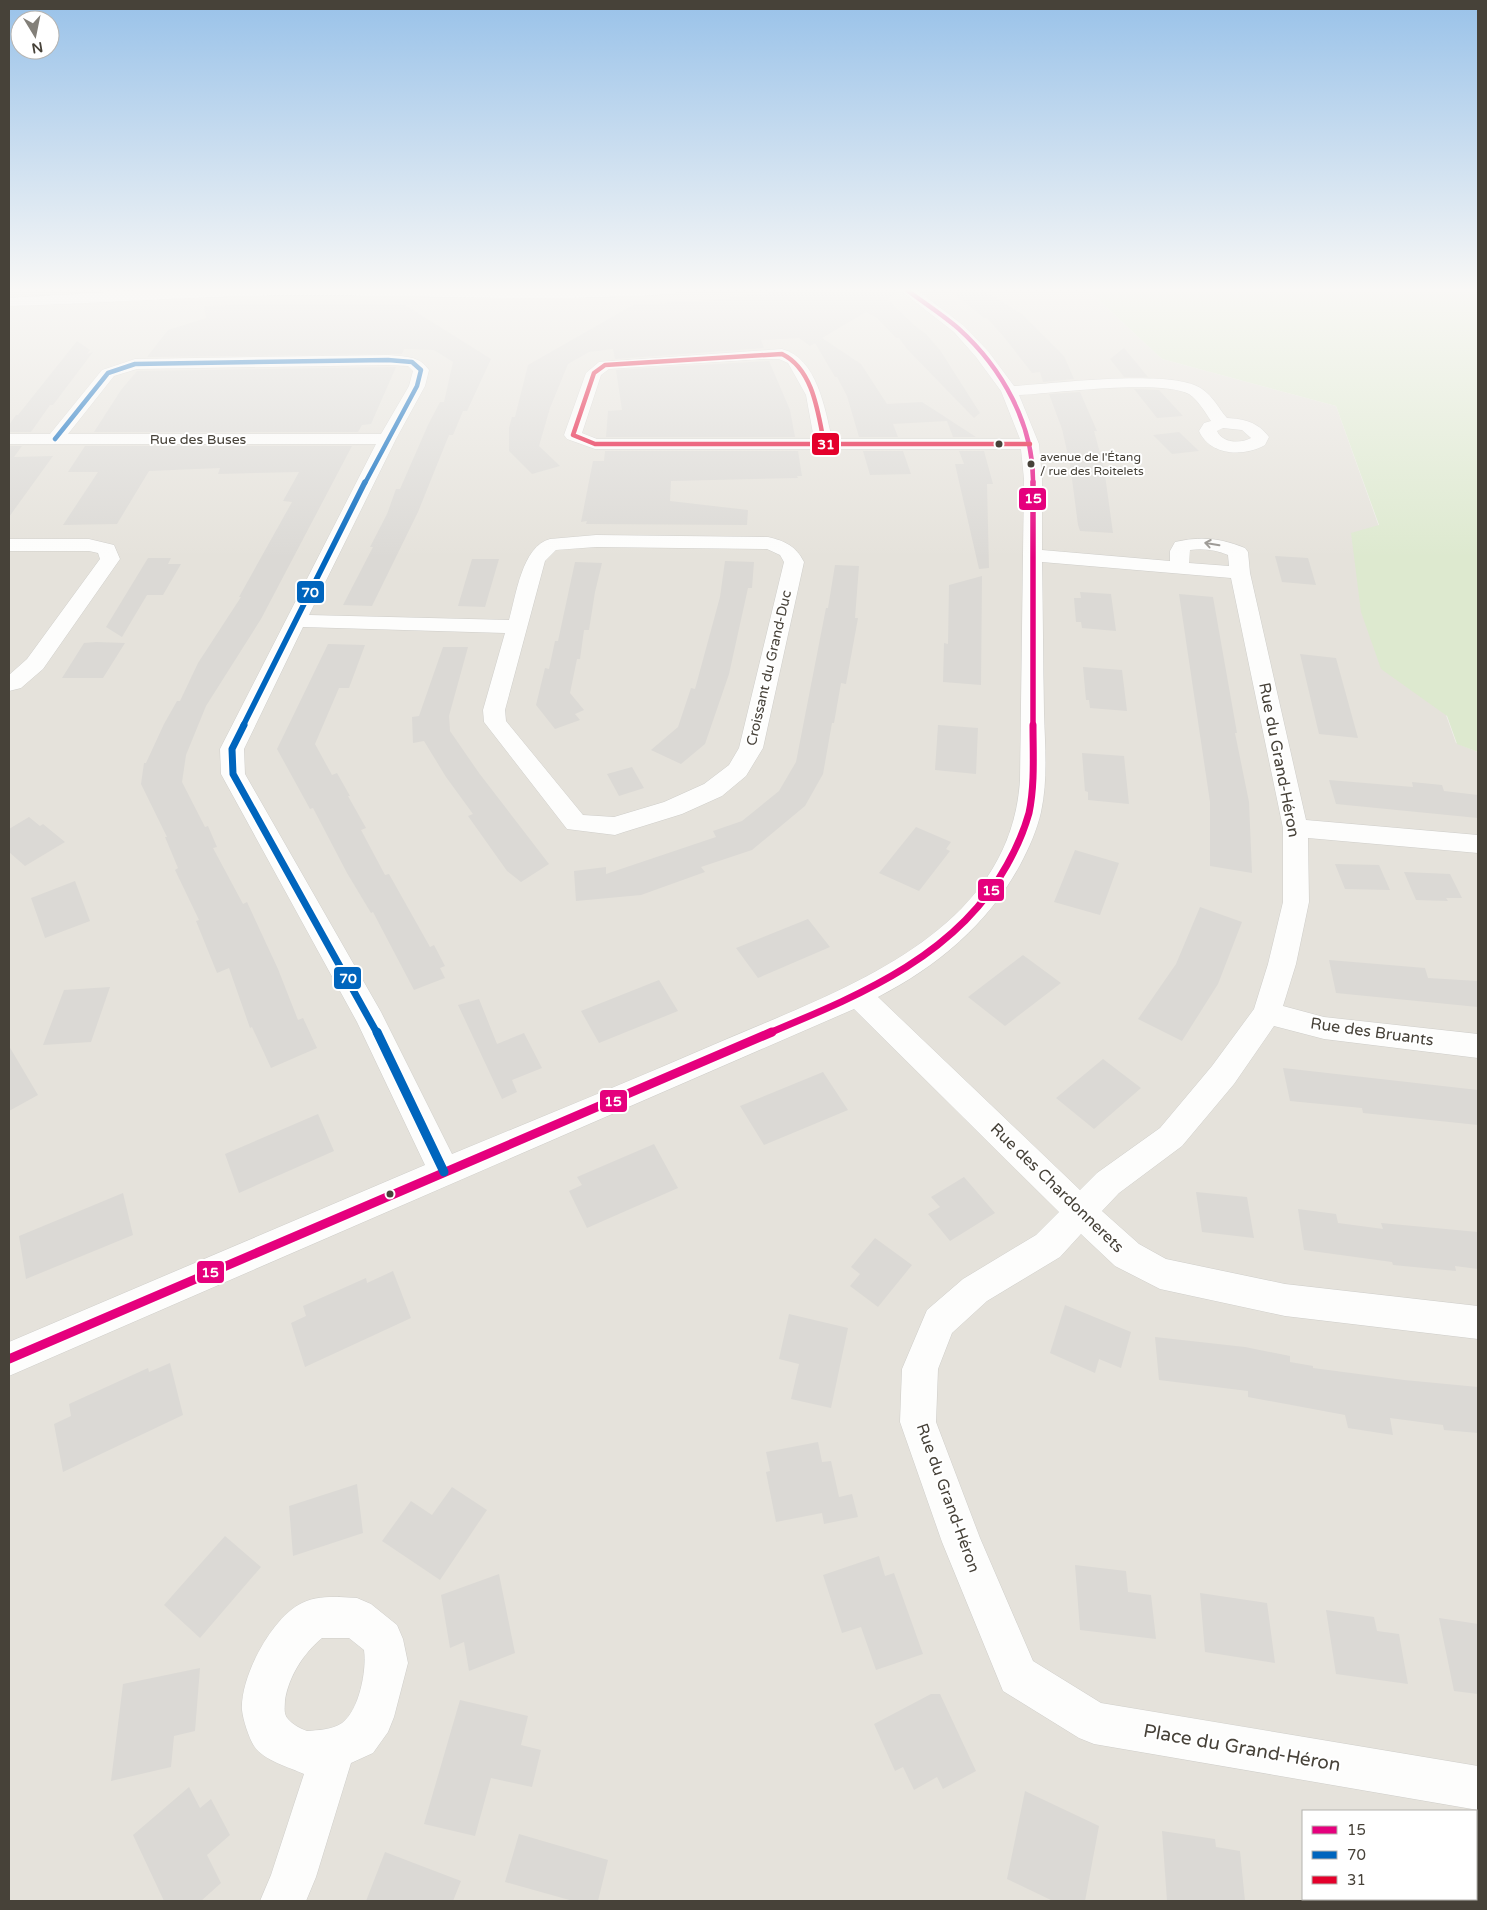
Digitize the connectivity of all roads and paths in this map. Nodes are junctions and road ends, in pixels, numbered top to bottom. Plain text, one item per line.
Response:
1 (102, 379) edge
2 (418, 379) edge
3 (592, 379) edge
4 (805, 379) edge
5 (1000, 379) edge
6 (1009, 391) junction
7 (1222, 424) dead end
8 (387, 438) junction
9 (9, 439) edge
10 (55, 439) junction
11 (824, 443) junction
12 (1030, 444) junction
13 (9, 545) edge
14 (1032, 555) junction
15 (296, 622) junction
16 (517, 627) junction
17 (9, 684) edge
18 (1295, 828) junction
19 (1478, 844) edge
20 (858, 995) junction
21 (1267, 1013) junction
22 (1478, 1046) edge
23 (444, 1172) junction
24 (1081, 1213) junction
25 (1478, 1323) edge
26 (9, 1359) edge
27 (1018, 1676) joint
28 (334, 1750) dead end
29 (1478, 1788) edge
30 (283, 1901) edge

1 - 10 street
2 - 8 street
3 - 11 street
4 - 11 street
5 - 6 street
6 - 7 street
6 - 12 street
8 - 10 street, Rue des Buses
8 - 15 street
9 - 10 street, Rue des Buses
11 - 12 street
12 - 14 street
13 - 17 street
14 - 18 street, Rue du Grand-Héron
14 - 20 street
15 - 16 street
15 - 23 street
16 - 16 street, Croissant du Grand-Duc
18 - 19 street
18 - 21 street, Rue du Grand-Héron
20 - 23 street
20 - 24 street, Rue des Chardonnerets
21 - 22 street, Rue des Bruants
21 - 24 street, Rue du Grand-Héron
23 - 26 street
24 - 25 street, Rue des Chardonnerets
24 - 27 street, Rue du Grand-Héron
27 - 29 street, Place du Grand-Héron
28 - 30 street

